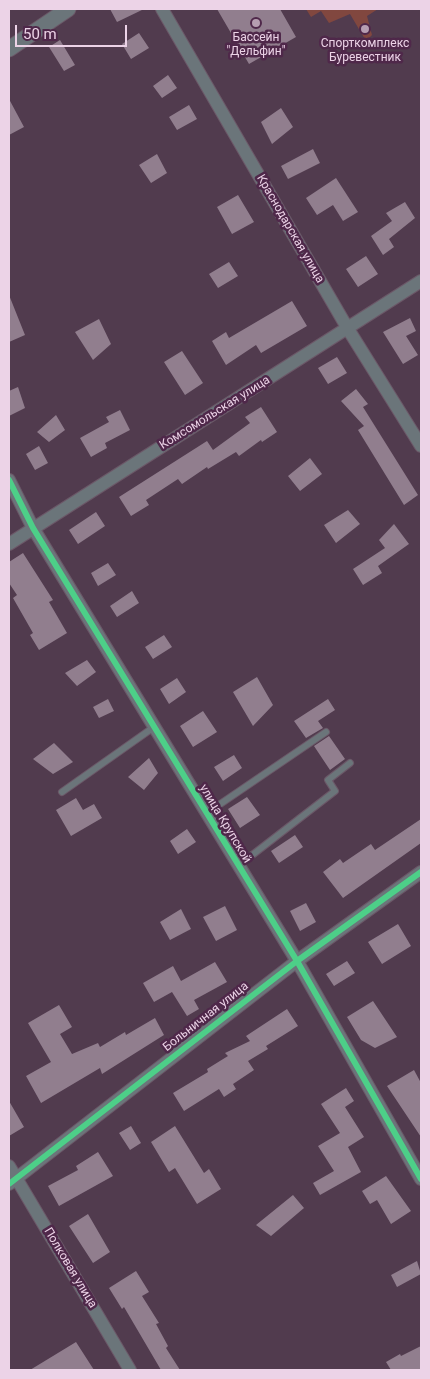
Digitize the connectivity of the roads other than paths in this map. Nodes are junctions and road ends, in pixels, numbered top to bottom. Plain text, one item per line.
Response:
1 (68, 9) edge
2 (162, 9) edge
3 (9, 49) edge
4 (421, 281) edge
5 (348, 329) junction
6 (421, 446) edge
7 (9, 480) edge
8 (33, 528) junction
9 (9, 544) edge
10 (154, 727) junction
11 (326, 732) dead end
12 (350, 763) dead end
13 (62, 792) dead end
14 (206, 814) junction
15 (238, 867) junction
16 (421, 872) edge
17 (297, 961) junction
18 (9, 1166) edge
19 (421, 1179) edge
20 (13, 1182) edge
21 (130, 1370) edge

1 - 3 street
2 - 5 street, Краснодарская улица
4 - 5 street, Комсомольская улица
5 - 6 street, Краснодарская улица
5 - 8 street, Комсомольская улица
7 - 8 street, улица Крупской
8 - 9 street, Комсомольская улица
8 - 10 street, улица Крупской
10 - 13 lane
10 - 14 street, улица Крупской
11 - 14 lane
12 - 15 lane
14 - 15 street, улица Крупской
15 - 17 street, улица Крупской
16 - 17 street, Больничная улица
17 - 19 street, улица Крупской
17 - 20 street, Больничная улица
18 - 20 street, Полковая улица
20 - 21 street, Полковая улица

